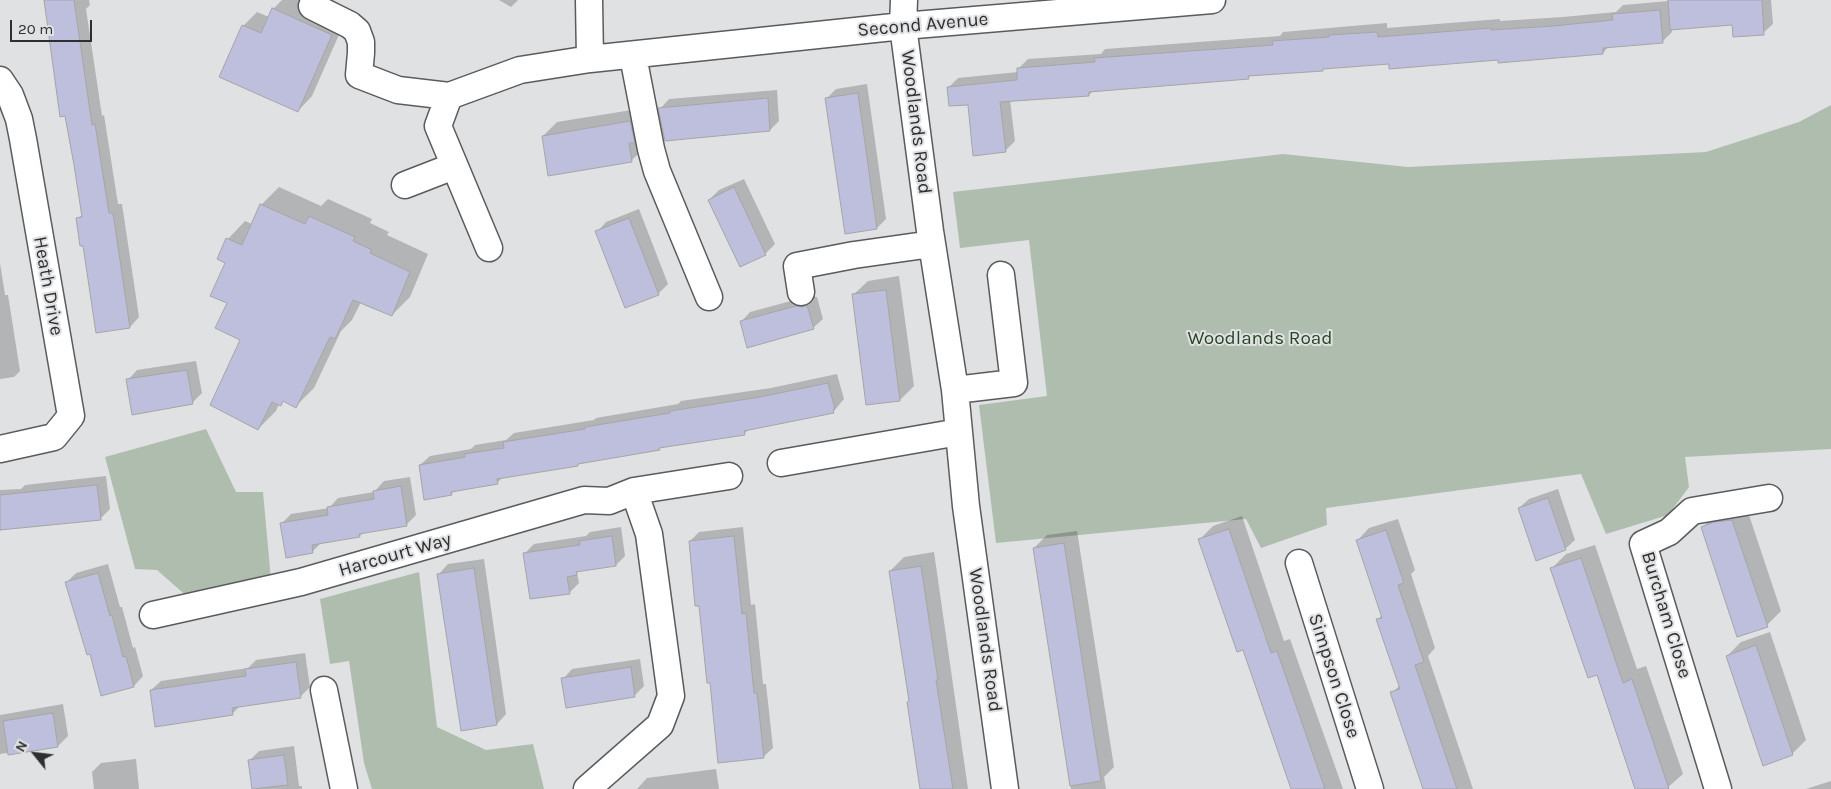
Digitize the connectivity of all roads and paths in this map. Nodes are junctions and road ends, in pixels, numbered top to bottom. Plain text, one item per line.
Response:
1 (589, 0) edge
2 (904, 0) edge
3 (1212, 0) edge
4 (312, 6) dead end
5 (903, 26) junction
6 (633, 56) junction
7 (590, 59) junction
8 (0, 80) edge
9 (449, 96) junction
10 (454, 166) junction
11 (404, 185) dead end
12 (932, 244) junction
13 (488, 248) dead end
14 (1002, 275) dead end
15 (800, 292) dead end
16 (709, 297) dead end
17 (954, 390) junction
18 (959, 432) junction
19 (0, 449) edge
20 (781, 463) dead end
21 (728, 476) dead end
22 (634, 491) junction
23 (1769, 498) dead end
24 (1299, 563) dead end
25 (153, 615) dead end
26 (324, 690) dead end
27 (589, 788) edge
28 (344, 789) edge
29 (1005, 789) edge
30 (1370, 789) edge
31 (1718, 789) edge

1 - 7 street
2 - 5 street, Woodlands Road
3 - 5 street, Second Avenue
4 - 9 street
5 - 6 street, Second Avenue
5 - 12 street, Woodlands Road
6 - 7 street, Second Avenue
6 - 16 street
7 - 9 street, Second Avenue
8 - 19 street, Heath Drive
9 - 10 street
10 - 11 street
10 - 13 street
12 - 15 street
12 - 17 street, Woodlands Road
14 - 17 street
17 - 18 street, Woodlands Road
18 - 20 street
18 - 29 street, Woodlands Road
21 - 22 street, Harcourt Way
22 - 25 street, Harcourt Way
22 - 27 street
23 - 31 street, Burcham Close
24 - 30 street, Simpson Close
26 - 28 street

